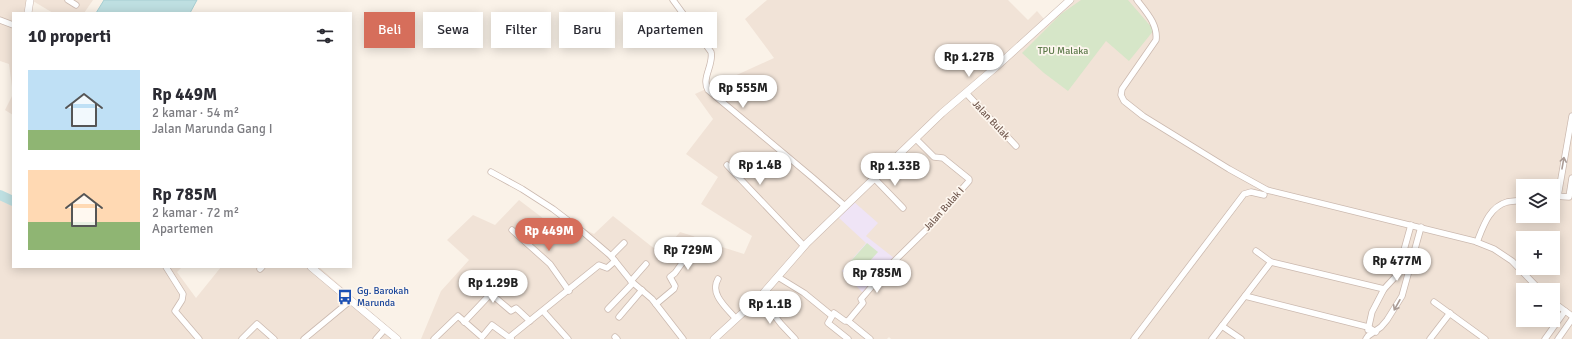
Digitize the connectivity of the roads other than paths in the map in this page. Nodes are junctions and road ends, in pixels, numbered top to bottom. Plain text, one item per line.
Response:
1 (30, 0) edge
2 (68, 0) edge
3 (673, 0) edge
4 (1070, 0) edge
5 (1137, 0) edge
6 (76, 4) dead end
7 (28, 12) edge
8 (0, 20) edge
9 (12, 25) edge
10 (966, 93) junction
11 (1572, 116) edge
12 (1570, 131) edge
13 (916, 139) junction
14 (1016, 146) dead end
15 (727, 165) dead end
16 (491, 172) dead end
17 (874, 178) junction
18 (1572, 178) edge
19 (1559, 179) edge
20 (1264, 195) dead end
21 (1560, 196) edge
22 (1516, 201) edge
23 (845, 206) junction
24 (903, 208) dead end
25 (1411, 225) junction
26 (1421, 227) junction
27 (512, 230) dead end
28 (1478, 242) junction
29 (624, 243) dead end
30 (695, 245) dead end
31 (804, 246) junction
32 (1256, 251) dead end
33 (610, 256) junction
34 (615, 261) junction
35 (1271, 262) junction
36 (646, 264) dead end
37 (167, 268) edge
38 (312, 268) edge
39 (507, 274) dead end
40 (1397, 275) junction
41 (778, 277) junction
42 (1408, 278) junction
43 (718, 279) dead end
44 (632, 282) junction
45 (1533, 283) edge
46 (1384, 289) junction
47 (642, 290) junction
48 (569, 291) junction
49 (490, 294) junction
50 (1245, 296) junction
51 (760, 297) junction
52 (350, 301) junction
53 (1434, 302) dead end
54 (656, 304) junction
55 (1560, 307) edge
56 (608, 309) dead end
57 (543, 311) junction
58 (1565, 311) junction
59 (1450, 313) junction
60 (831, 315) junction
61 (1572, 316) edge
62 (619, 317) dead end
63 (736, 319) junction
64 (848, 320) junction
65 (1572, 320) edge
66 (530, 321) junction
67 (464, 322) junction
68 (1222, 326) junction
69 (1368, 327) junction
70 (384, 330) junction
71 (1376, 332) junction
72 (1367, 338) edge
73 (199, 339) edge
74 (242, 339) edge
75 (274, 339) edge
76 (304, 339) edge
77 (376, 339) edge
78 (397, 339) edge
79 (434, 339) edge
80 (511, 339) edge
81 (568, 339) edge
82 (683, 339) edge
83 (714, 339) edge
84 (795, 339) edge
85 (848, 339) edge
86 (870, 339) edge
87 (1134, 339) edge
88 (1212, 339) edge
89 (1241, 339) edge
90 (1430, 339) edge
91 (1485, 339) edge
92 (1546, 339) edge
93 (1558, 339) edge

1 - 7 street
2 - 6 street
3 - 23 street
4 - 10 street
5 - 25 street
8 - 9 street
10 - 13 street
10 - 14 street, Jalan Bulak
11 - 12 street
19 -> 12 street
13 - 17 street
13 - 64 street, Jalan Bulak I
15 - 31 street
16 - 33 street
17 - 23 street
17 - 24 street
18 - 21 street
20 - 87 street
22 - 28 street
23 - 31 street
25 - 26 street
25 - 40 street
26 - 28 street
26 - 42 street
27 - 48 street
28 - 45 street
29 - 33 street
30 - 54 street
31 - 41 street
32 - 35 street
33 - 34 street
34 - 44 street
34 - 48 street
35 - 46 street
35 - 50 street
36 - 44 street
37 - 73 street
38 - 52 street
39 - 49 street
40 - 42 street
40 - 46 street
41 - 51 street
41 - 60 street
42 -> 71 street
43 - 63 street
44 - 47 street
44 - 56 street
46 - 69 street
47 - 54 street
47 - 62 street
48 - 57 street
49 - 66 street
49 - 67 street
50 - 68 street
50 - 69 street
51 - 63 street
51 - 84 street
52 - 70 street
52 - 76 street
53 - 59 street
54 - 82 street
55 - 58 street
57 - 66 street
57 - 81 street
58 - 61 street
58 - 92 street
59 - 90 street
59 - 91 street
60 - 64 street
60 - 85 street
63 - 83 street
64 - 86 street
65 - 93 street
66 - 80 street
67 - 79 street
67 - 80 street
68 - 88 street
68 - 89 street
69 - 71 street
69 - 72 street
70 - 77 street
70 - 78 street
71 - 72 street
74 - 75 street

